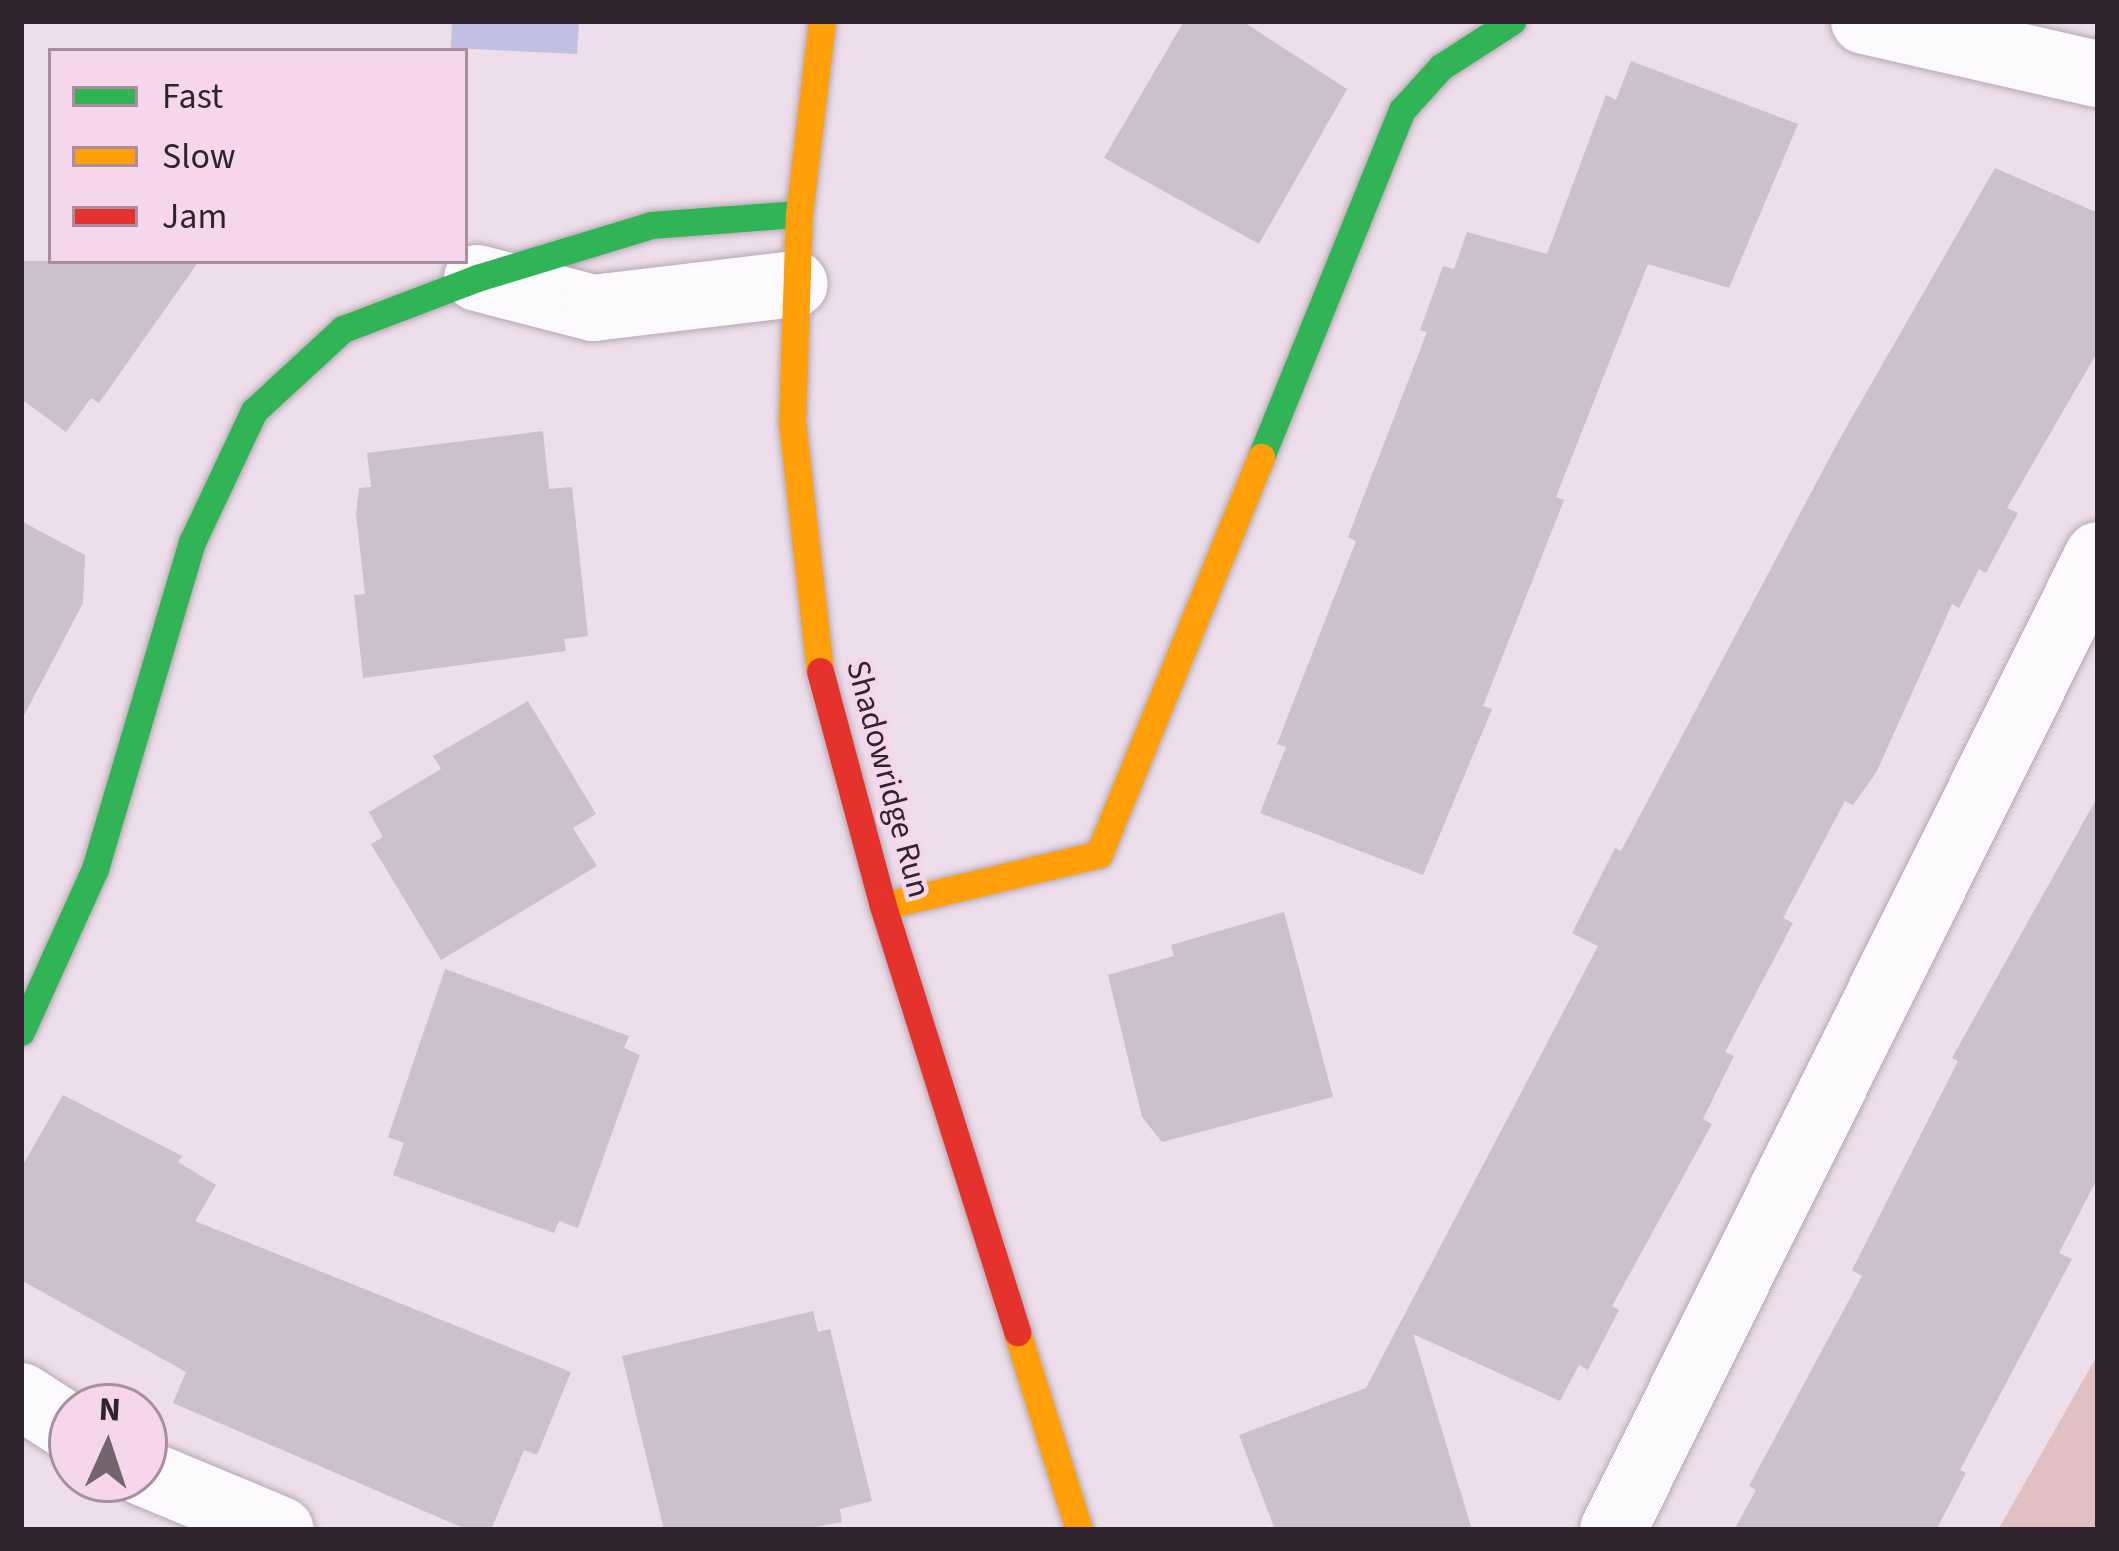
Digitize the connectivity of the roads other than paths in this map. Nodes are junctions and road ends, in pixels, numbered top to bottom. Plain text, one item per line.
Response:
1 (821, 21) edge
2 (1512, 21) edge
3 (1864, 21) edge
4 (2098, 74) edge
5 (799, 214) junction
6 (477, 278) junction
7 (795, 284) junction
8 (2098, 554) edge
9 (883, 906) junction
10 (21, 1032) edge
11 (21, 1396) edge
12 (48, 1414) edge
13 (168, 1483) edge
14 (281, 1530) edge
15 (1079, 1530) edge
16 (1613, 1530) edge

1 - 5 street, Shadowridge Run
2 - 9 street
3 - 4 street
5 - 6 street
5 - 7 street, Shadowridge Run
6 - 7 street
6 - 10 street
7 - 9 street, Shadowridge Run
8 - 16 street
9 - 15 street, Shadowridge Run
11 - 12 street
13 - 14 street

